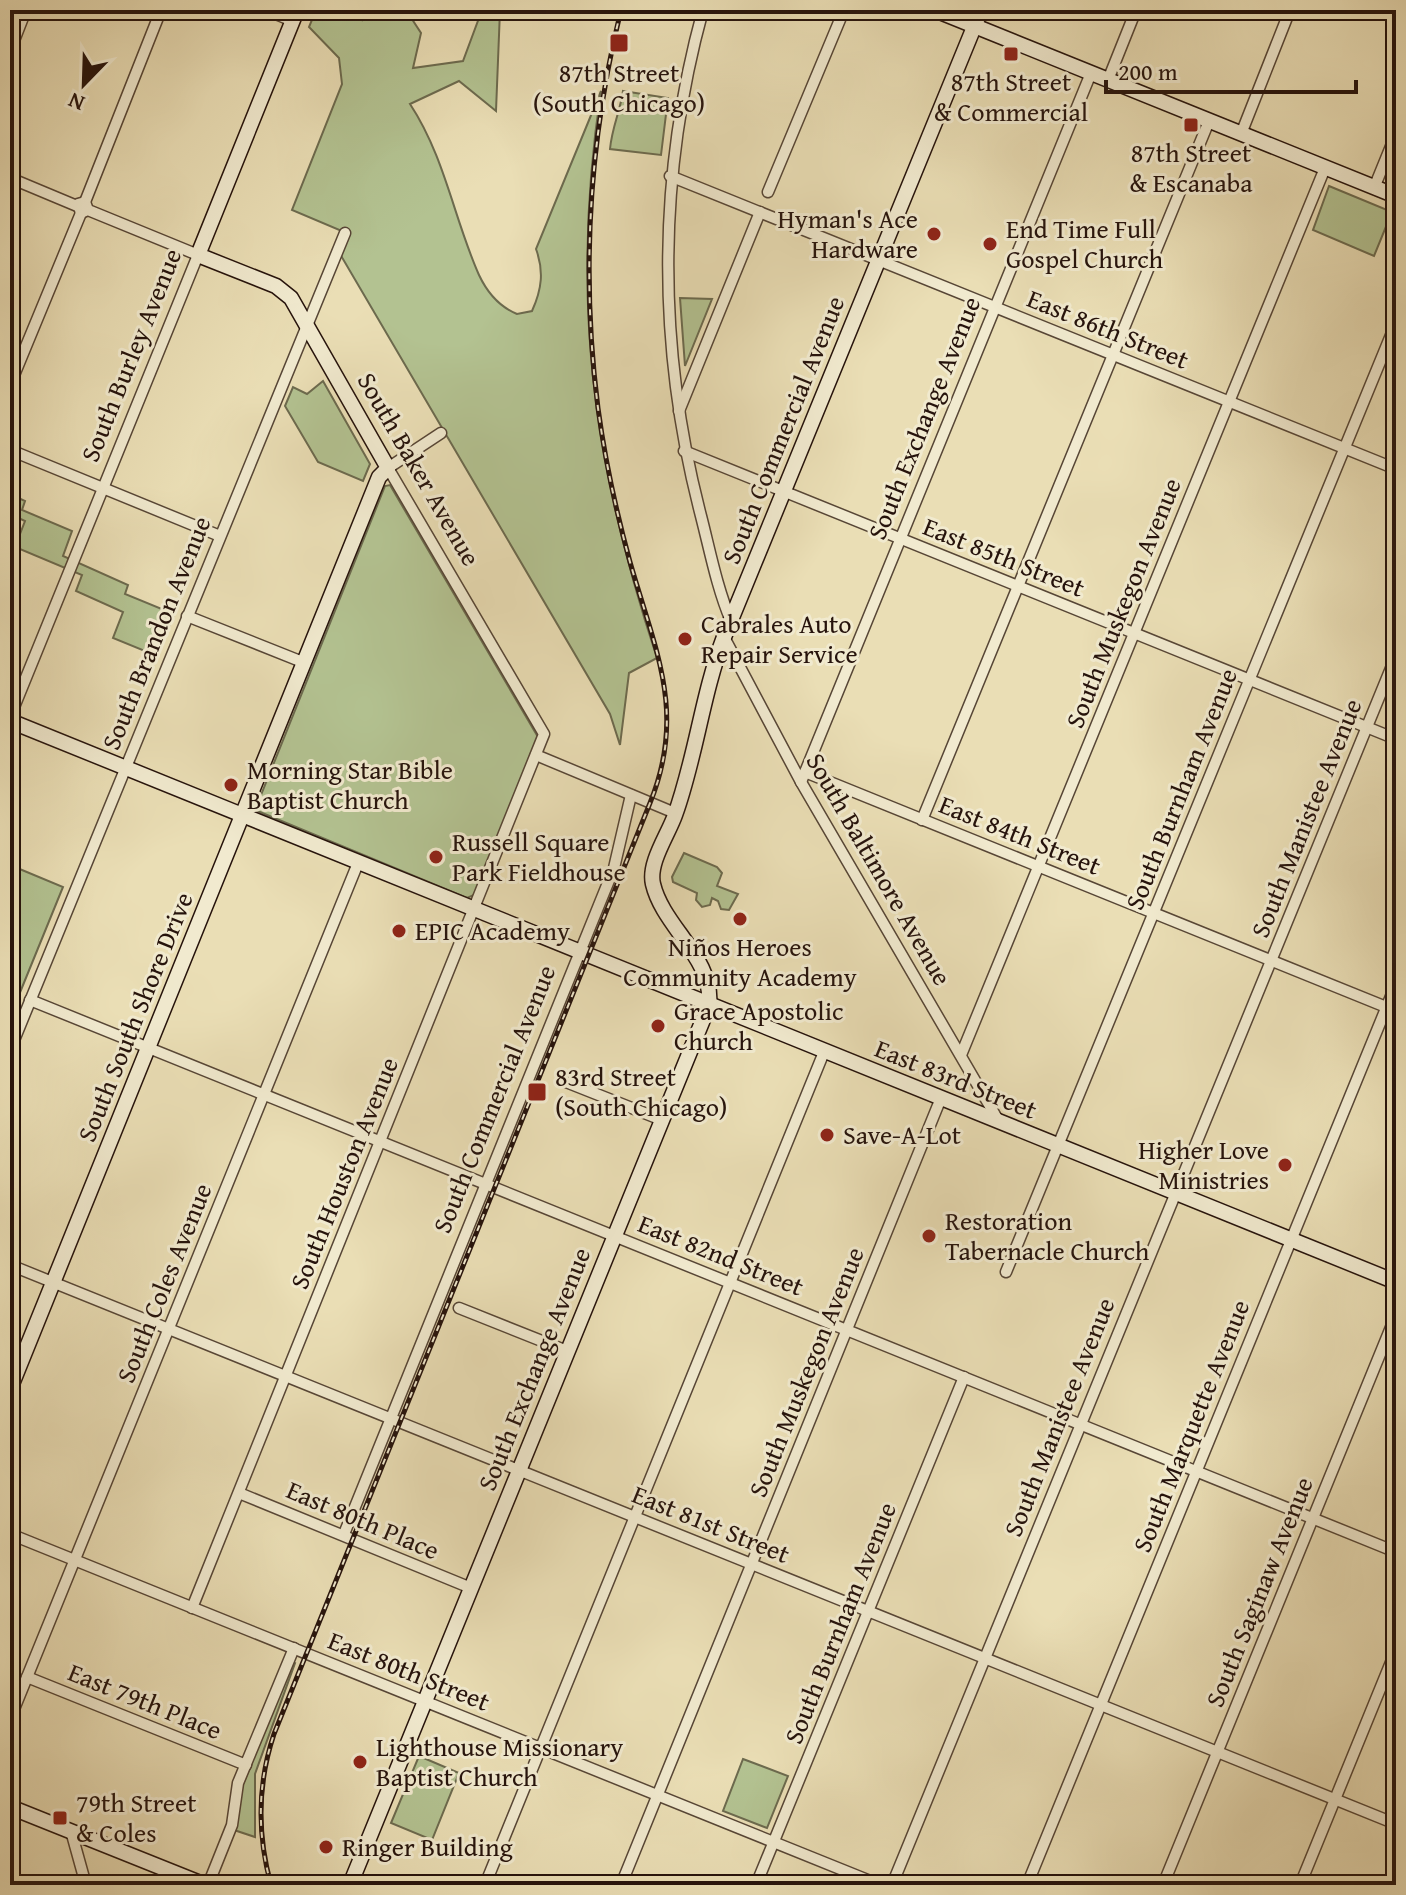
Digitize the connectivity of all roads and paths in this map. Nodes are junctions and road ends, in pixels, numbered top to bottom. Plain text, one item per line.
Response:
1 (26, 10) edge
2 (161, 10) edge
3 (266, 10) edge
4 (703, 10) edge
5 (844, 10) edge
6 (935, 10) edge
7 (981, 10) edge
8 (1136, 10) edge
9 (1290, 10) edge
10 (295, 15) edge
11 (975, 26) junction
12 (10, 51) edge
13 (1091, 73) junction
14 (1108, 80) junction
15 (1209, 121) junction
16 (1241, 134) junction
17 (1396, 134) edge
18 (1325, 168) junction
19 (670, 174) junction
20 (10, 178) edge
21 (1374, 188) junction
22 (768, 192) dead end
23 (1396, 196) edge
24 (83, 207) junction
25 (760, 212) junction
26 (345, 233) dead end
27 (198, 255) junction
28 (879, 260) junction
29 (995, 307) junction
30 (307, 323) junction
31 (1396, 323) edge
32 (1113, 355) junction
33 (10, 385) edge
34 (1229, 402) junction
35 (678, 413) junction
36 (441, 433) dead end
37 (1344, 448) junction
38 (10, 450) edge
39 (684, 451) junction
40 (388, 468) junction
41 (1396, 469) edge
42 (103, 488) junction
43 (784, 492) junction
44 (220, 536) junction
45 (900, 539) junction
46 (1018, 586) junction
47 (187, 616) junction
48 (731, 621) junction
49 (1134, 633) junction
50 (724, 637) junction
51 (1396, 656) edge
52 (305, 663) junction
53 (1250, 680) junction
54 (10, 719) edge
55 (1367, 727) junction
56 (1396, 739) edge
57 (536, 755) junction
58 (125, 768) junction
59 (803, 777) junction
60 (631, 795) junction
61 (675, 813) junction
62 (243, 816) junction
63 (922, 820) junction
64 (358, 863) junction
65 (1038, 866) junction
66 (473, 910) junction
67 (1154, 913) junction
68 (579, 952) junction
69 (1271, 960) junction
70 (1396, 984) edge
71 (30, 1000) junction
72 (709, 1005) junction
73 (1391, 1009) edge
74 (149, 1048) junction
75 (10, 1050) edge
76 (824, 1052) junction
77 (961, 1055) junction
78 (566, 1082) dead end
79 (264, 1094) junction
80 (941, 1098) junction
81 (662, 1120) junction
82 (999, 1122) junction
83 (380, 1141) junction
84 (1059, 1146) junction
85 (485, 1184) junction
86 (1175, 1193) junction
87 (615, 1236) junction
88 (1291, 1240) junction
89 (10, 1265) edge
90 (1006, 1272) dead end
91 (1396, 1282) edge
92 (53, 1283) junction
93 (730, 1283) junction
94 (459, 1308) dead end
95 (1396, 1315) edge
96 (169, 1329) junction
97 (847, 1330) junction
98 (567, 1351) junction
99 (286, 1376) junction
100 (964, 1377) junction
101 (10, 1389) edge
102 (391, 1418) junction
103 (1080, 1424) junction
104 (519, 1470) junction
105 (1197, 1471) junction
106 (239, 1493) junction
107 (636, 1517) junction
108 (1313, 1518) junction
109 (10, 1534) edge
110 (344, 1534) junction
111 (1396, 1552) edge
112 (75, 1560) junction
113 (751, 1564) junction
114 (471, 1588) junction
115 (192, 1608) junction
116 (868, 1611) junction
117 (294, 1648) junction
118 (1396, 1650) edge
119 (985, 1658) junction
120 (27, 1677) junction
121 (425, 1701) junction
122 (1101, 1705) junction
123 (10, 1719) edge
124 (541, 1748) junction
125 (1217, 1752) junction
126 (246, 1765) junction
127 (657, 1795) junction
128 (1335, 1800) junction
129 (10, 1807) edge
130 (1396, 1824) edge
131 (71, 1831) junction
132 (774, 1842) junction
133 (86, 1885) edge
134 (206, 1885) edge
135 (350, 1885) edge
136 (485, 1885) edge
137 (621, 1885) edge
138 (756, 1885) edge
139 (880, 1885) edge
140 (892, 1885) edge
141 (1027, 1885) edge
142 (1163, 1885) edge
143 (1300, 1885) edge

1 - 12 street
2 - 24 street
3 - 10 street
4 - 19 street
5 - 22 street
6 - 11 street
7 - 11 street, South Commercial Avenue
8 - 14 street
9 - 16 street
10 - 27 street, South Burley Avenue
11 - 13 street
11 - 28 street, South Commercial Avenue
13 - 14 street
13 - 29 street, South Exchange Avenue
14 - 15 street
15 - 16 street
15 - 32 street
16 - 18 street
17 - 21 street
18 - 21 street
18 - 34 street, South Muskegon Avenue
19 - 25 street, East 86th Street
19 - 35 street
20 - 24 street
21 - 23 street
24 - 27 street
24 - 33 street
25 - 28 street, East 86th Street
25 - 35 street
26 - 30 street, South Brandon Avenue
27 - 30 street, South Baker Avenue
27 - 42 street, South Burley Avenue
28 - 29 street, East 86th Street
28 - 43 street, South Commercial Avenue
29 - 32 street, East 86th Street
29 - 45 street, South Exchange Avenue
30 - 40 street, South Baker Avenue
30 - 44 street, South Brandon Avenue
31 - 37 street, South Burnham Avenue
32 - 34 street, East 86th Street
32 - 46 street
34 - 37 street, East 86th Street
34 - 49 street, South Muskegon Avenue
35 - 39 street
36 - 40 street
37 - 41 street, East 86th Street
37 - 53 street, South Burnham Avenue
38 - 42 street
39 - 43 street, East 85th Street
39 - 48 street
40 - 52 street, South South Shore Drive
40 - 57 street, South Baker Avenue
42 - 44 street
42 - 54 street, South Burley Avenue
43 - 45 street, East 85th Street
43 - 48 street, South Commercial Avenue
44 - 47 street, South Brandon Avenue
45 - 46 street, East 85th Street
45 - 59 street, South Exchange Avenue
46 - 49 street, East 85th Street
46 - 63 street
47 - 52 street
47 - 58 street, South Brandon Avenue
48 - 50 street, South Commercial Avenue
49 - 53 street, East 85th Street
49 - 65 street, South Muskegon Avenue
50 - 59 street, South Baltimore Avenue
50 - 61 street, South Commercial Avenue
51 - 55 street, South Manistee Avenue
52 - 62 street, South South Shore Drive
53 - 55 street, East 85th Street
53 - 67 street, South Burnham Avenue
54 - 58 street, East 83rd Street
55 - 56 street, East 85th Street
55 - 69 street, South Manistee Avenue
57 - 60 street
57 - 66 street, South Houston Avenue
58 - 62 street, East 83rd Street
58 - 71 street, South Brandon Avenue
59 - 63 street, East 84th Street
59 - 77 street, South Baltimore Avenue
60 - 61 street
60 - 68 street, South Commercial Avenue
61 - 72 street, South Commercial Avenue
62 - 64 street, East 83rd Street
62 - 74 street, South South Shore Drive
63 - 65 street, East 84th Street
64 - 66 street, East 83rd Street
64 - 79 street, South Coles Avenue
65 - 67 street, East 84th Street
65 - 77 street, South Muskegon Avenue
66 - 68 street, East 83rd Street
66 - 83 street, South Houston Avenue
67 - 69 street, East 84th Street
67 - 84 street, South Burnham Avenue
68 - 72 street, East 83rd Street
68 - 85 street, South Commercial Avenue
69 - 73 street, East 84th Street
69 - 86 street, South Manistee Avenue
70 - 73 street, South Marquette Avenue
71 - 74 street, East 82nd Street
71 - 75 street, South Brandon Avenue
72 - 76 street, East 83rd Street
72 - 81 street, South Exchange Avenue
73 - 88 street, South Marquette Avenue
74 - 79 street, East 82nd Street
74 - 92 street, South South Shore Drive
76 - 80 street, East 83rd Street
76 - 93 street
77 - 82 street, South Baltimore Avenue
78 - 81 street
79 - 83 street, East 82nd Street
79 - 96 street, South Coles Avenue
80 - 82 street, East 83rd Street
80 - 97 street, South Muskegon Avenue
81 - 87 street, South Exchange Avenue
82 - 84 street, East 83rd Street
83 - 85 street, East 82nd Street
83 - 99 street, South Houston Avenue
84 - 86 street, East 83rd Street
84 - 90 street, South Burnham Avenue
85 - 87 street, East 82nd Street
85 - 102 street, South Commercial Avenue
86 - 88 street, East 83rd Street
86 - 103 street, South Manistee Avenue
87 - 93 street, East 82nd Street
87 - 98 street, South Exchange Avenue
88 - 91 street, East 83rd Street
88 - 105 street, South Marquette Avenue
89 - 92 street, East 81st Street
92 - 96 street, East 81st Street
92 - 101 street, South South Shore Drive
93 - 97 street, East 82nd Street
93 - 107 street
94 - 98 street
95 - 108 street, South Saginaw Avenue
96 - 99 street, East 81st Street
96 - 112 street, South Coles Avenue
97 - 100 street, East 82nd Street
97 - 113 street, South Muskegon Avenue
98 - 104 street, South Exchange Avenue
99 - 102 street, East 81st Street
99 - 106 street, South Houston Avenue
100 - 103 street, East 82nd Street
100 - 116 street, South Burnham Avenue
102 - 104 street, East 81st Street
102 - 110 street, South Commercial Avenue
103 - 105 street, East 82nd Street
103 - 119 street, South Manistee Avenue
104 - 107 street, East 81st Street
104 - 114 street, South Exchange Avenue
105 - 108 street, East 82nd Street
105 - 122 street, South Marquette Avenue
106 - 110 street, East 80th Place
106 - 115 street, South Houston Avenue
107 - 113 street, East 81st Street
107 - 124 street
108 - 111 street, East 82nd Street
108 - 125 street, South Saginaw Avenue
109 - 112 street, East 80th Street
110 - 114 street, East 80th Place
112 - 115 street, East 80th Street
112 - 120 street, South Coles Avenue
113 - 116 street, East 81st Street
113 - 127 street, South Muskegon Avenue
114 - 121 street, South Exchange Avenue
115 - 117 street, East 80th Street
116 - 119 street, East 81st Street
116 - 132 street, South Burnham Avenue
117 - 121 street, East 80th Street
117 - 126 street
118 - 128 street
119 - 122 street, East 81st Street
119 - 140 street, South Manistee Avenue
120 - 123 street, South Coles Avenue
120 - 126 street, East 79th Place
121 - 124 street, East 80th Street
121 - 135 street, South Exchange Avenue
122 - 125 street, East 81st Street
122 - 141 street, South Marquette Avenue
124 - 127 street, East 80th Street
124 - 136 street
125 - 128 street, East 81st Street
125 - 142 street, South Saginaw Avenue
126 - 134 street
127 - 132 street, East 80th Street
127 - 137 street, South Muskegon Avenue
128 - 130 street, East 81st Street
128 - 143 street
129 - 131 street
131 - 133 street
131 - 134 street
132 - 138 street, South Burnham Avenue
132 - 139 street, East 80th Street

